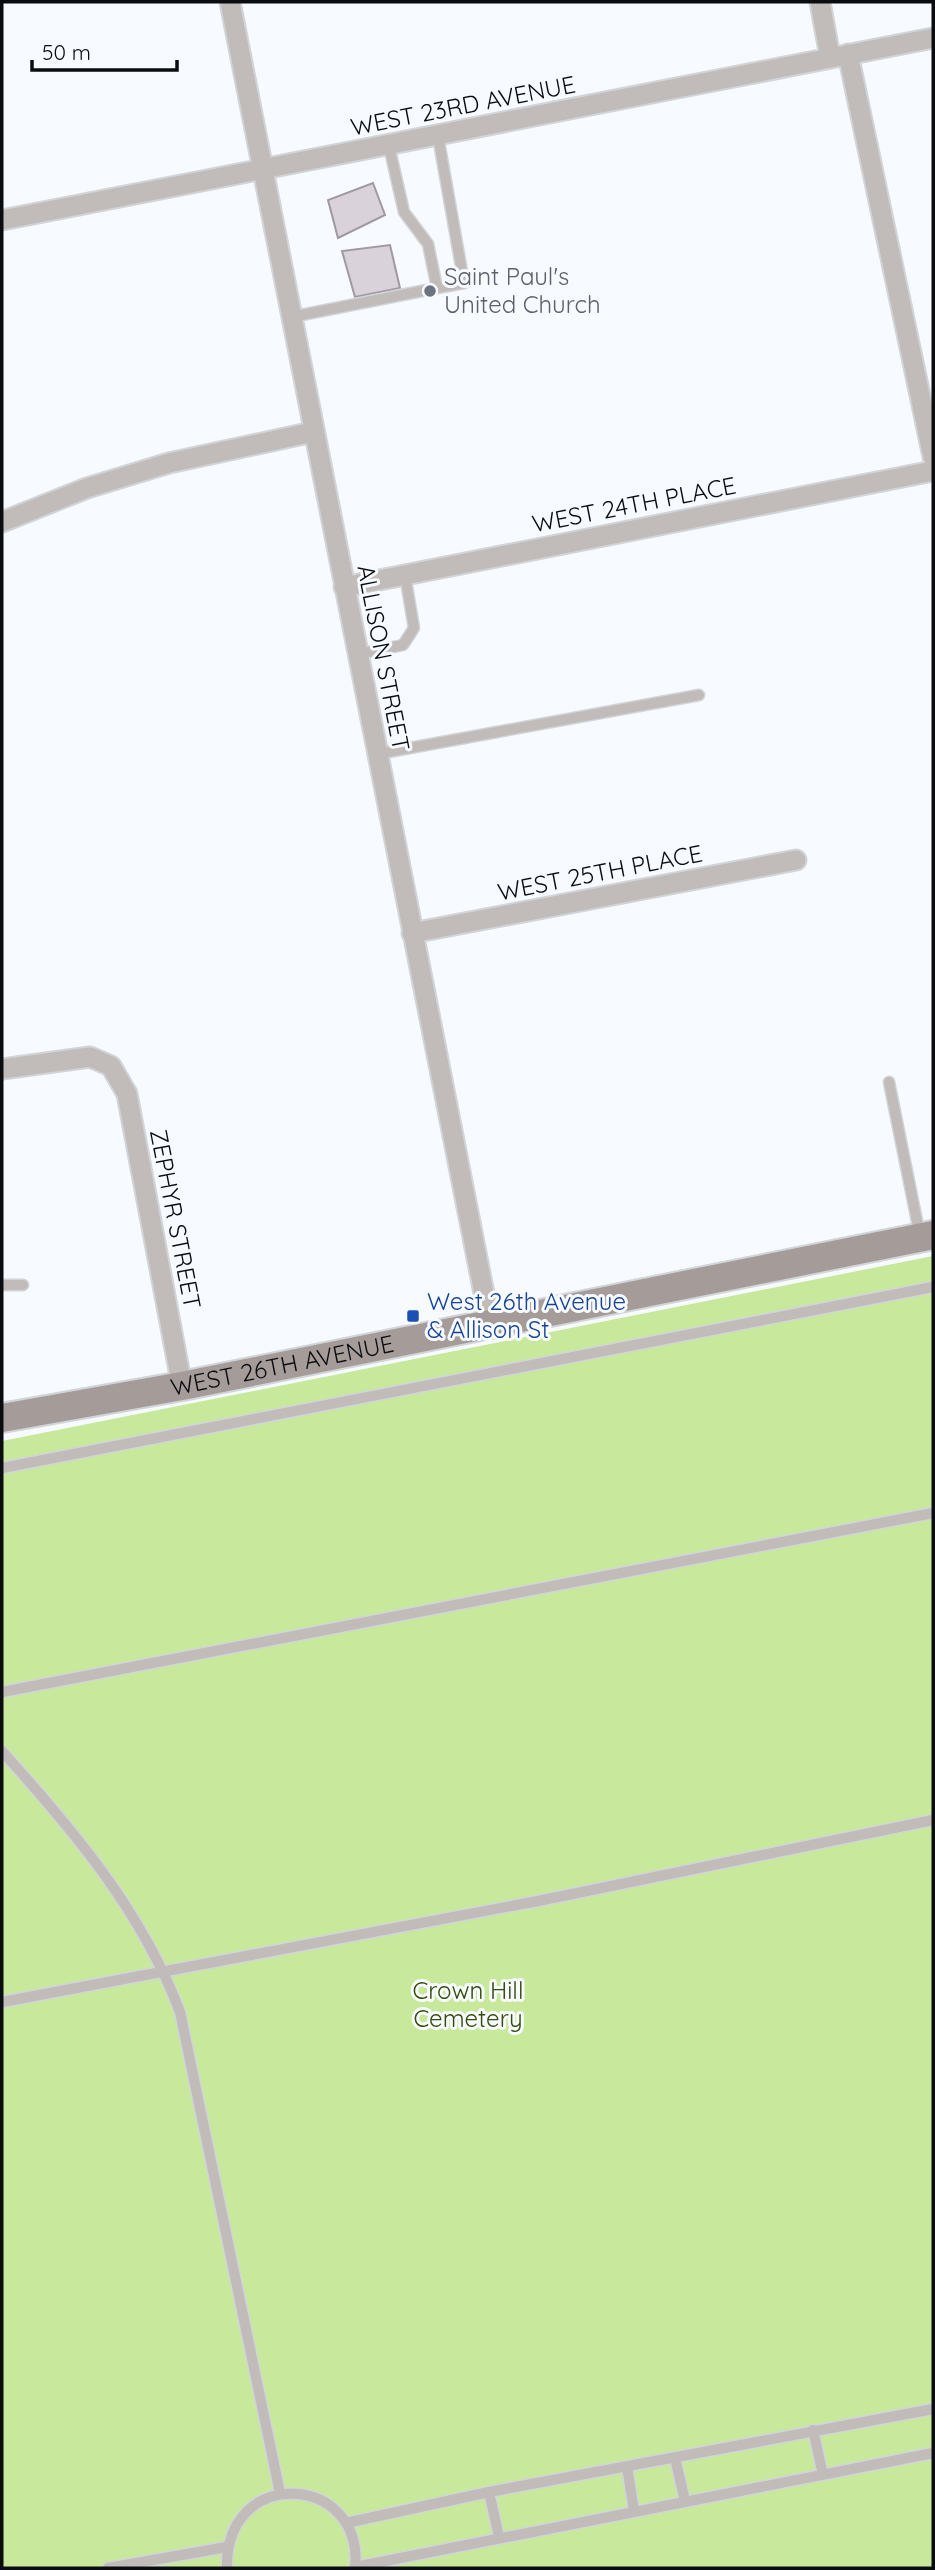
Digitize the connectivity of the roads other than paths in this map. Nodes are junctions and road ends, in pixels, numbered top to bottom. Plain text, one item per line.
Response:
1 (230, 2) edge
2 (820, 2) edge
3 (933, 38) edge
4 (839, 56) junction
5 (438, 136) junction
6 (389, 146) junction
7 (264, 172) junction
8 (2, 220) edge
9 (436, 288) junction
10 (291, 317) junction
11 (313, 432) junction
12 (933, 457) edge
13 (933, 471) edge
14 (2, 522) edge
15 (405, 575) junction
16 (344, 587) junction
17 (358, 654) junction
18 (699, 695) dead end
19 (377, 754) junction
20 (796, 860) dead end
21 (412, 933) junction
22 (2, 1069) edge
23 (890, 1082) dead end
24 (927, 1236) edge
25 (2, 1285) edge
26 (23, 1285) dead end
27 (933, 1287) edge
28 (490, 1324) junction
29 (182, 1385) junction
30 (2, 1418) edge
31 (2, 1468) edge
32 (933, 1513) edge
33 (2, 1692) edge
34 (2, 1751) edge
35 (933, 1820) edge
36 (165, 1972) junction
37 (2, 2002) edge
38 (933, 2409) edge
39 (813, 2430) junction
40 (933, 2453) edge
41 (675, 2458) junction
42 (627, 2467) junction
43 (823, 2475) junction
44 (489, 2492) junction
45 (279, 2493) junction
46 (685, 2501) junction
47 (634, 2511) junction
48 (346, 2523) junction
49 (499, 2537) junction
50 (227, 2547) junction
51 (108, 2568) edge
52 (227, 2568) edge
53 (355, 2568) edge

1 - 7 street, ALLISON STREET
2 - 4 street
3 - 4 street, WEST 23RD AVENUE
4 - 5 street, WEST 23RD AVENUE
4 - 12 street
5 - 6 street, WEST 23RD AVENUE
5 - 9 lane
6 - 7 street, WEST 23RD AVENUE
6 - 9 lane
7 - 8 street, WEST 23RD AVENUE
7 - 10 street, ALLISON STREET
9 - 10 lane
10 - 11 street, ALLISON STREET
11 - 14 street
11 - 16 street, ALLISON STREET
13 - 15 street, WEST 24TH PLACE
15 - 16 street, WEST 24TH PLACE
15 - 17 lane
16 - 17 street, ALLISON STREET
17 - 19 street, ALLISON STREET
18 - 19 lane
19 - 21 street, ALLISON STREET
20 - 21 street, WEST 25TH PLACE
21 - 28 street, ALLISON STREET
22 - 29 street, ZEPHYR STREET
23 - 24 lane
24 - 28 street, WEST 26TH AVENUE
25 - 26 lane
27 - 31 lane
28 - 29 street, WEST 26TH AVENUE
29 - 30 street, WEST 26TH AVENUE
32 - 33 lane
34 - 36 lane
35 - 36 lane
36 - 37 lane
36 - 45 lane
38 - 39 lane
39 - 41 lane
39 - 43 lane
40 - 43 lane
41 - 42 lane
41 - 46 lane
42 - 44 lane
42 - 47 lane
43 - 46 lane
44 - 48 lane
44 - 49 lane
45 - 48 lane
45 - 50 lane
46 - 47 lane
47 - 49 lane
48 - 53 lane
49 - 53 lane
50 - 51 lane
50 - 52 lane

